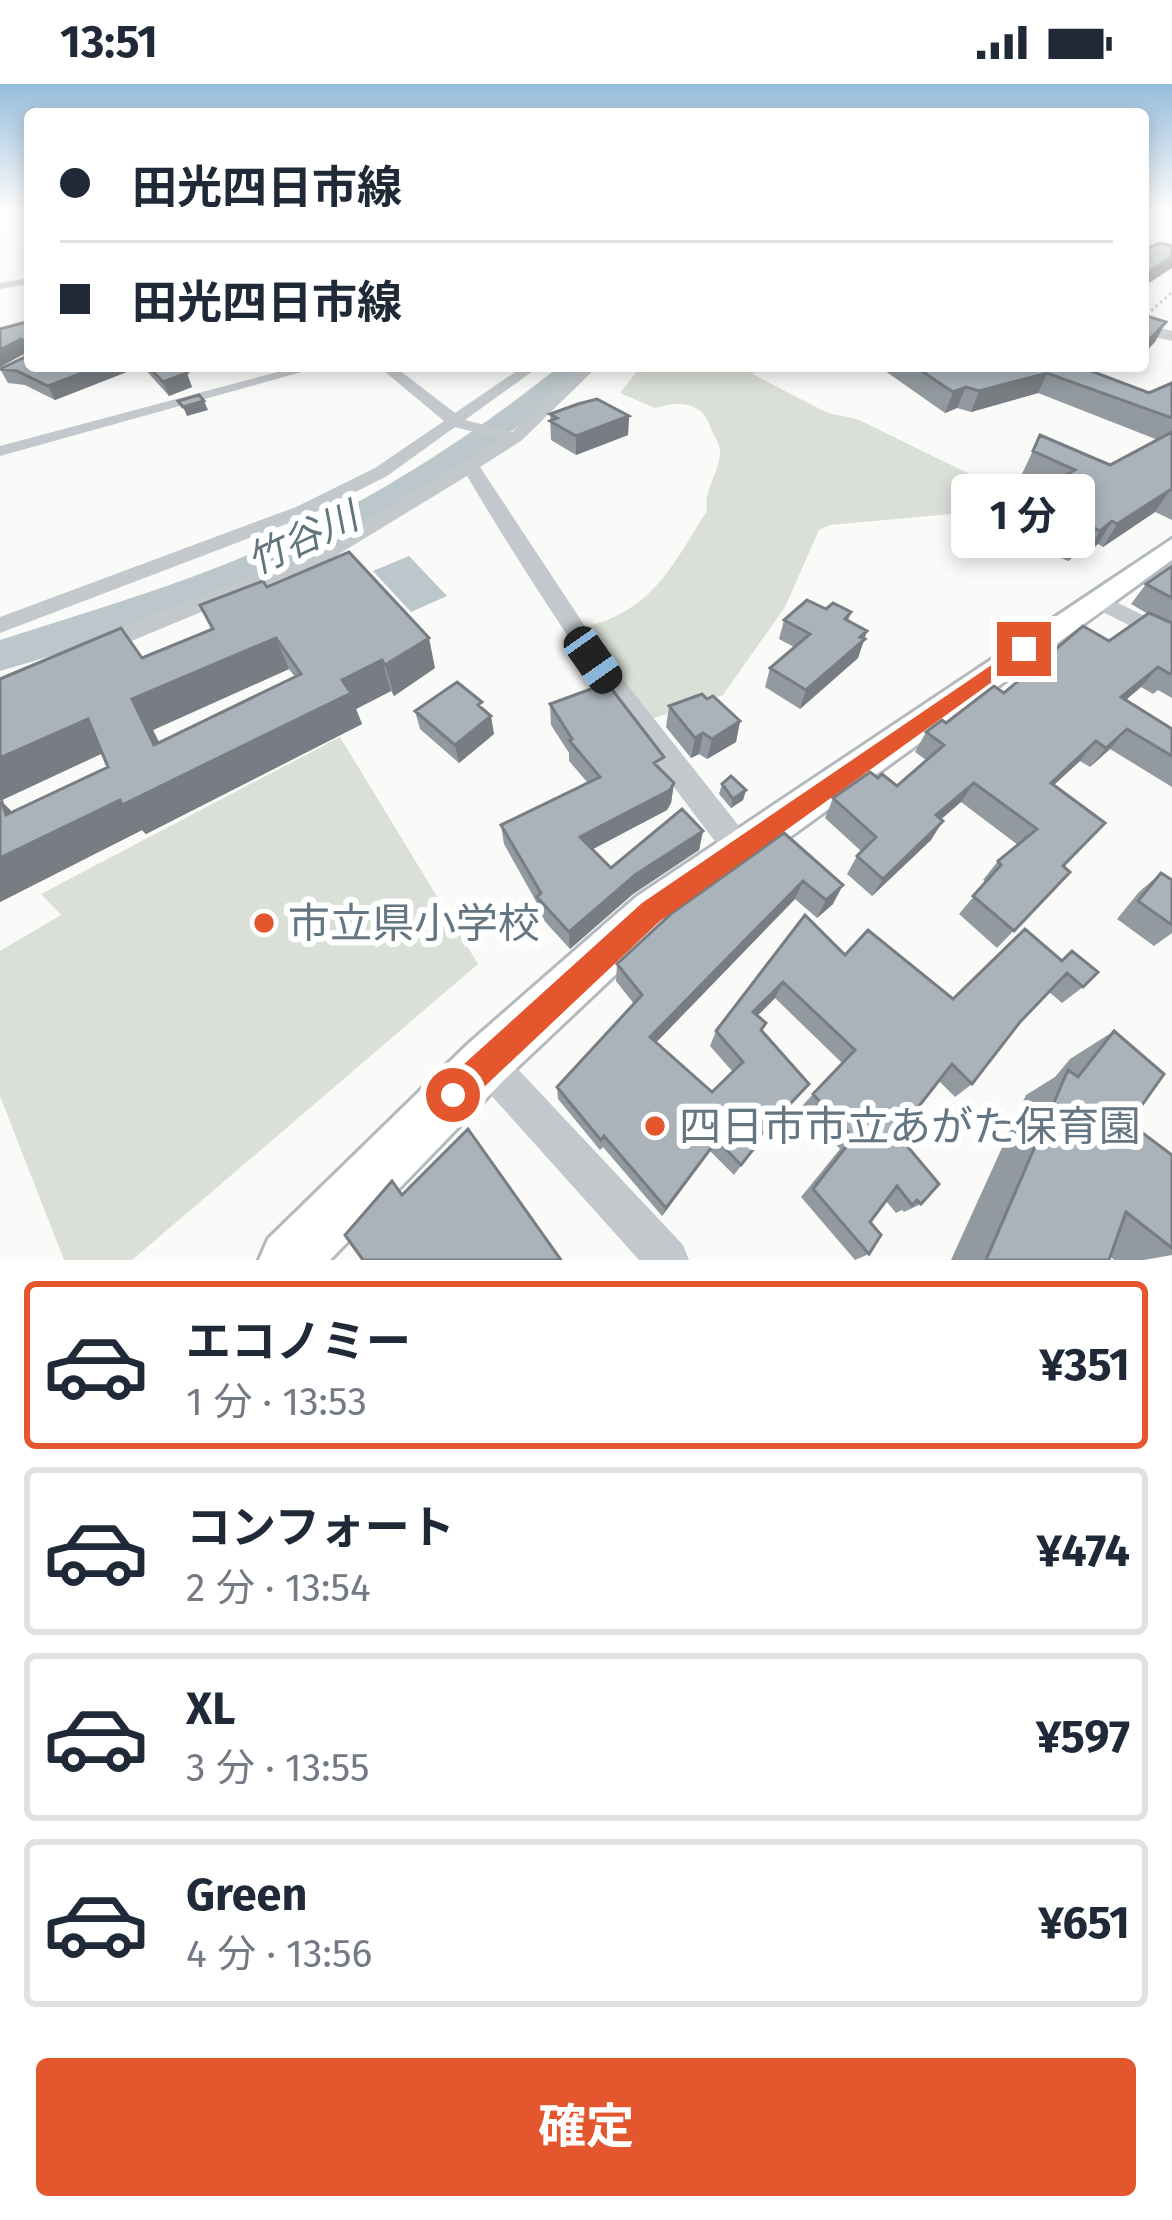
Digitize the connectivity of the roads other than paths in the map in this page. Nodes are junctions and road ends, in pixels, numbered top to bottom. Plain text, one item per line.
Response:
1 (294, 372) edge
2 (393, 372) edge
3 (525, 372) edge
4 (584, 372) edge
5 (457, 423) junction
6 (511, 436) junction
7 (0, 451) edge
8 (471, 467) junction
9 (1172, 547) edge
10 (1095, 599) junction
11 (0, 625) edge
12 (1172, 639) edge
13 (73, 655) edge
14 (739, 849) junction
15 (486, 1062) junction
16 (290, 1260) edge
17 (668, 1260) edge

1 - 7 street
2 - 5 street
3 - 5 street
4 - 6 street
5 - 6 street
5 - 11 street
6 - 8 street
8 - 13 street
8 - 14 street
9 - 10 main road
10 - 12 street
10 - 14 main road
14 - 15 main road
15 - 16 main road
15 - 17 street

